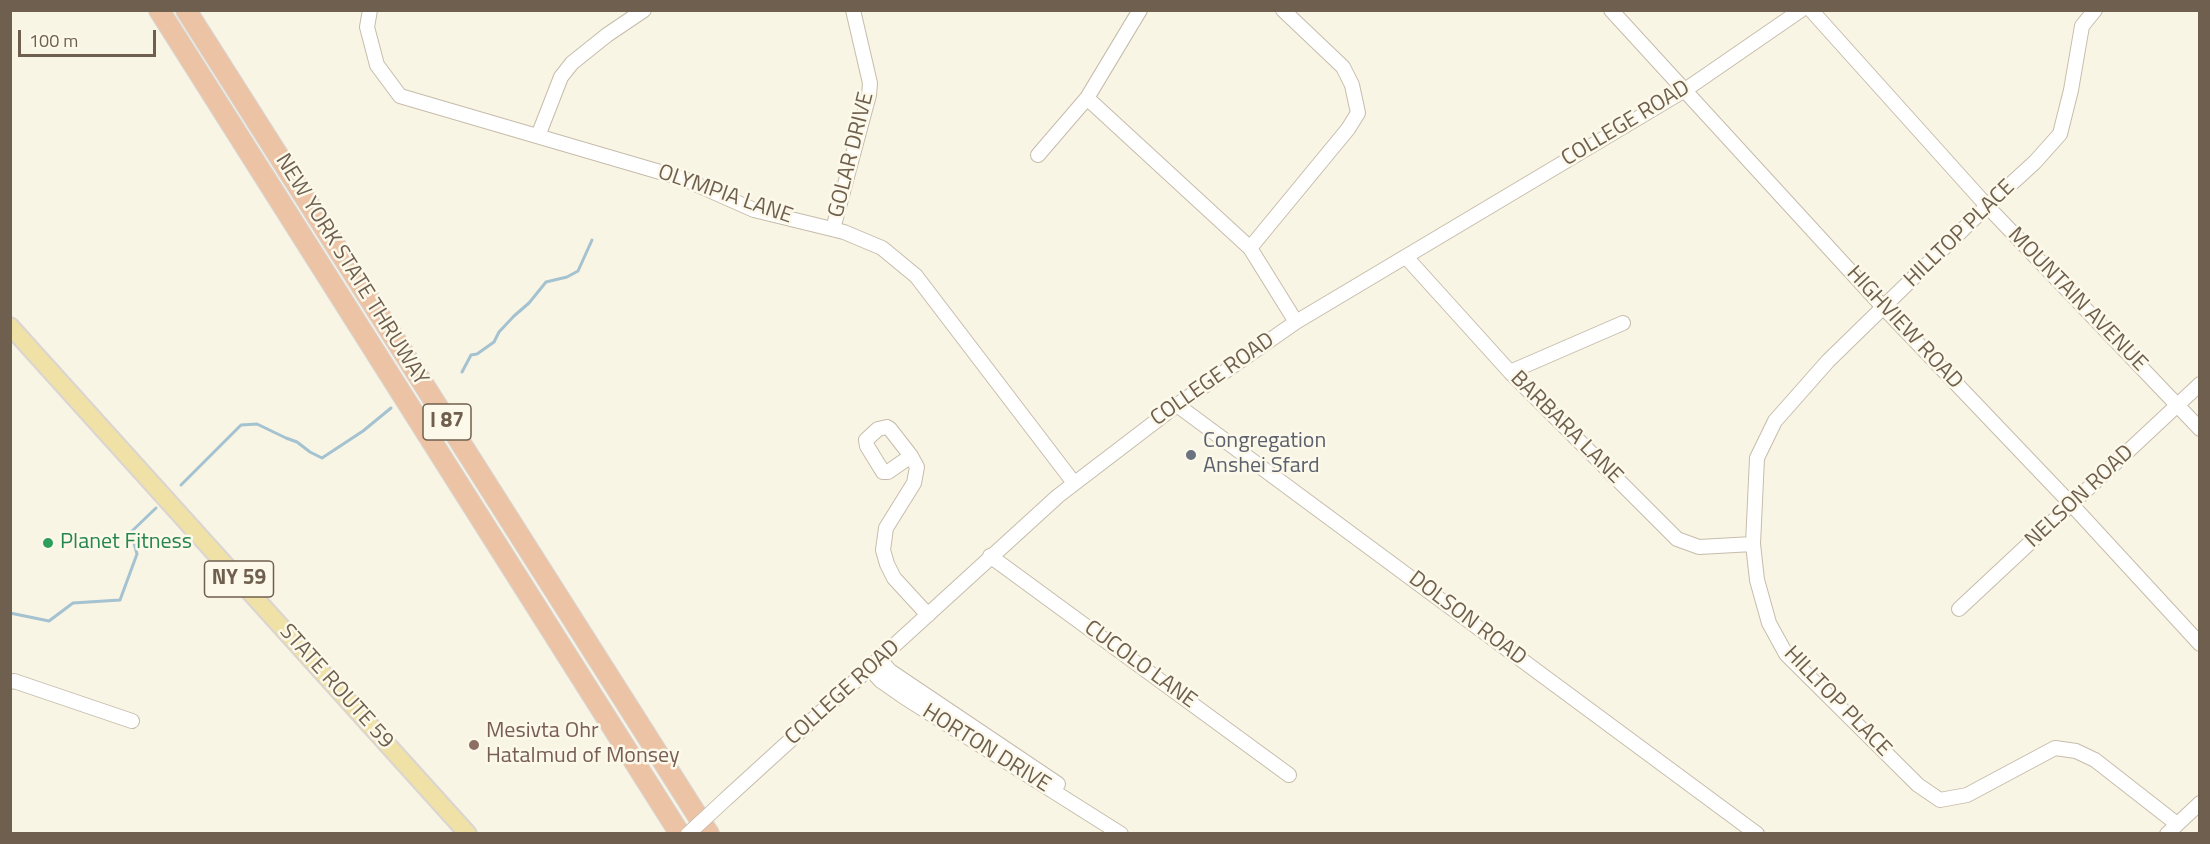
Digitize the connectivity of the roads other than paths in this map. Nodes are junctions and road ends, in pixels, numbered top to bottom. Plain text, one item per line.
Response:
1 (159, 10) edge
2 (186, 10) edge
3 (370, 10) edge
4 (644, 10) edge
5 (853, 10) edge
6 (1140, 10) edge
7 (1283, 10) edge
8 (1611, 10) edge
9 (1801, 10) edge
10 (1811, 10) edge
11 (2095, 10) edge
12 (1685, 90) junction
13 (1087, 98) junction
14 (538, 136) junction
15 (1038, 154) dead end
16 (1987, 206) junction
17 (833, 229) junction
18 (1250, 248) junction
19 (1406, 257) junction
20 (1884, 308) junction
21 (1296, 322) junction
22 (1623, 323) dead end
23 (10, 326) edge
24 (1510, 372) junction
25 (2199, 384) edge
26 (1177, 405) junction
27 (2177, 405) junction
28 (2199, 429) edge
29 (910, 456) dead end
30 (1074, 483) junction
31 (2072, 505) junction
32 (1753, 544) junction
33 (990, 556) junction
34 (1959, 609) dead end
35 (928, 615) junction
36 (2199, 644) edge
37 (875, 664) junction
38 (10, 682) edge
39 (132, 721) dead end
40 (1289, 775) dead end
41 (2199, 802) edge
42 (2172, 829) edge
43 (468, 834) edge
44 (680, 834) edge
45 (688, 834) edge
46 (709, 834) edge
47 (1121, 834) edge
48 (1756, 834) edge

1 - 44 highway, NEW YORK STATE THRUWAY / I 87
2 - 46 highway, NEW YORK STATE THRUWAY / I 87
3 - 14 street, OLYMPIA LANE
4 - 14 street
5 - 17 street, GOLAR DRIVE
6 - 13 street
7 - 18 street
8 - 12 street, HIGHVIEW ROAD
9 - 12 street, COLLEGE ROAD
10 - 16 street, MOUNTAIN AVENUE
11 - 16 street, HILLTOP PLACE
12 - 19 street, COLLEGE ROAD
12 - 20 street, HIGHVIEW ROAD
13 - 15 street
13 - 18 street
14 - 17 street, OLYMPIA LANE
16 - 20 street, HILLTOP PLACE
16 - 27 street, MOUNTAIN AVENUE
17 - 30 street, OLYMPIA LANE
18 - 21 street
19 - 21 street, COLLEGE ROAD
19 - 24 street, BARBARA LANE
20 - 31 street, HIGHVIEW ROAD
20 - 32 street, HILLTOP PLACE
21 - 26 street, COLLEGE ROAD
22 - 24 street
23 - 43 main road, STATE ROUTE 59 / NY 59
24 - 32 street, BARBARA LANE
25 - 27 street, NELSON ROAD
26 - 30 street, COLLEGE ROAD
26 - 48 street, DOLSON ROAD
27 - 28 street, MOUNTAIN AVENUE
27 - 31 street, NELSON ROAD
29 - 35 street
30 - 33 street, COLLEGE ROAD
31 - 34 street, NELSON ROAD
31 - 36 street, HIGHVIEW ROAD
32 - 42 street, HILLTOP PLACE
33 - 35 street, COLLEGE ROAD
33 - 40 street, CUCOLO LANE
35 - 37 street, COLLEGE ROAD
37 - 45 street, COLLEGE ROAD, bridge
37 - 47 street, HORTON DRIVE
38 - 39 street
41 - 42 street

